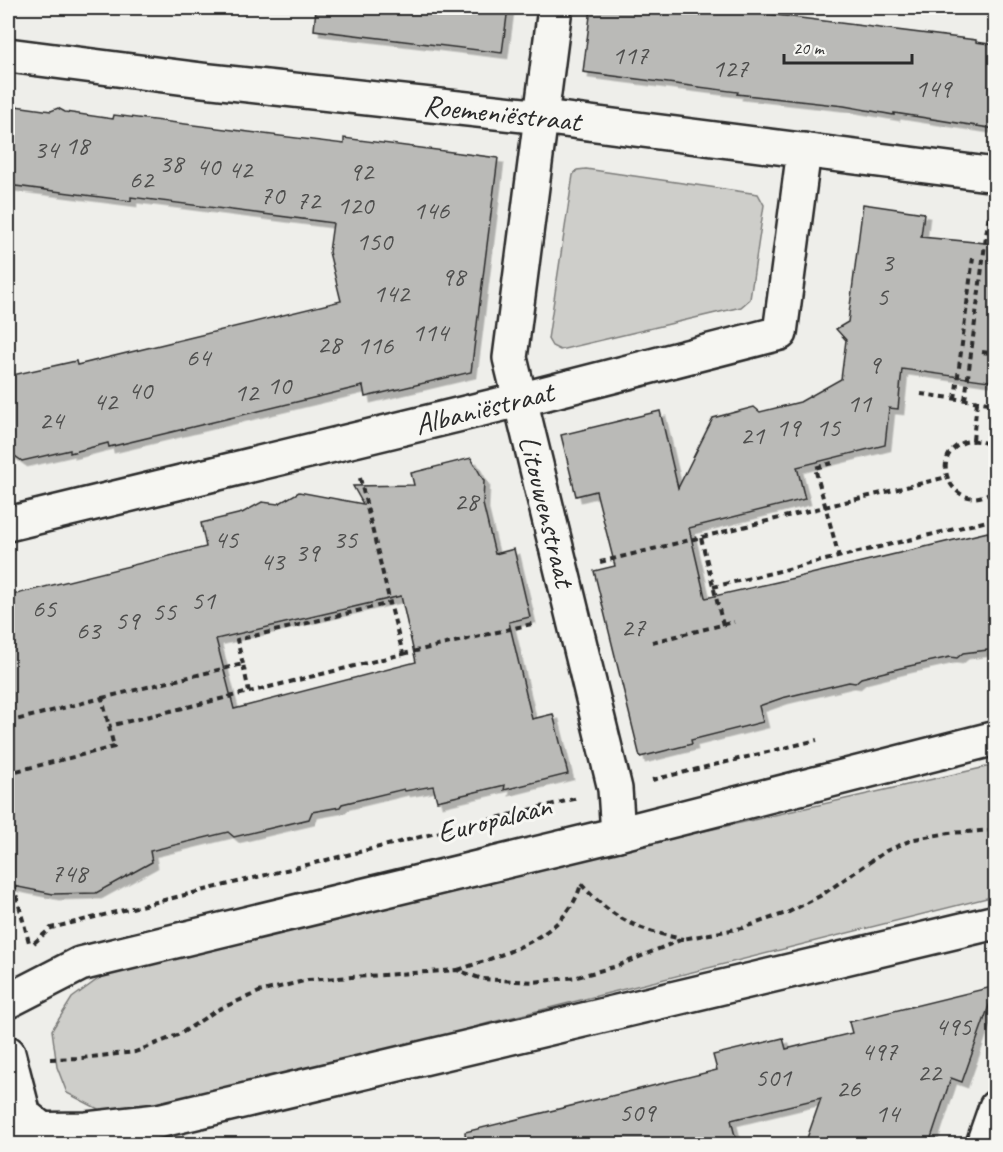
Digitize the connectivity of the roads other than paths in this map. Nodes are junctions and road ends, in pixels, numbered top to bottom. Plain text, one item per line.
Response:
1 (555, 8) edge
2 (8, 54) edge
3 (542, 117) junction
4 (804, 150) junction
5 (996, 175) edge
6 (519, 400) junction
7 (8, 524) edge
8 (996, 738) edge
9 (618, 834) junction
10 (996, 922) edge
11 (8, 1000) edge
12 (8, 1057) edge
13 (996, 1107) edge
14 (40, 1129) junction
15 (8, 1130) edge
16 (983, 1144) edge

1 - 3 street, Litouwenstraat
2 - 3 street, Roemeniëstraat
3 - 4 street, Roemeniëstraat
3 - 6 street, Litouwenstraat
4 - 5 street, Roemeniëstraat
4 - 6 street, Albaniëstraat
6 - 7 street, Albaniëstraat
6 - 9 street, Litouwenstraat
8 - 9 street, Europalaan
9 - 11 street, Europalaan
10 - 14 street
12 - 14 street
13 - 16 street
14 - 15 street

